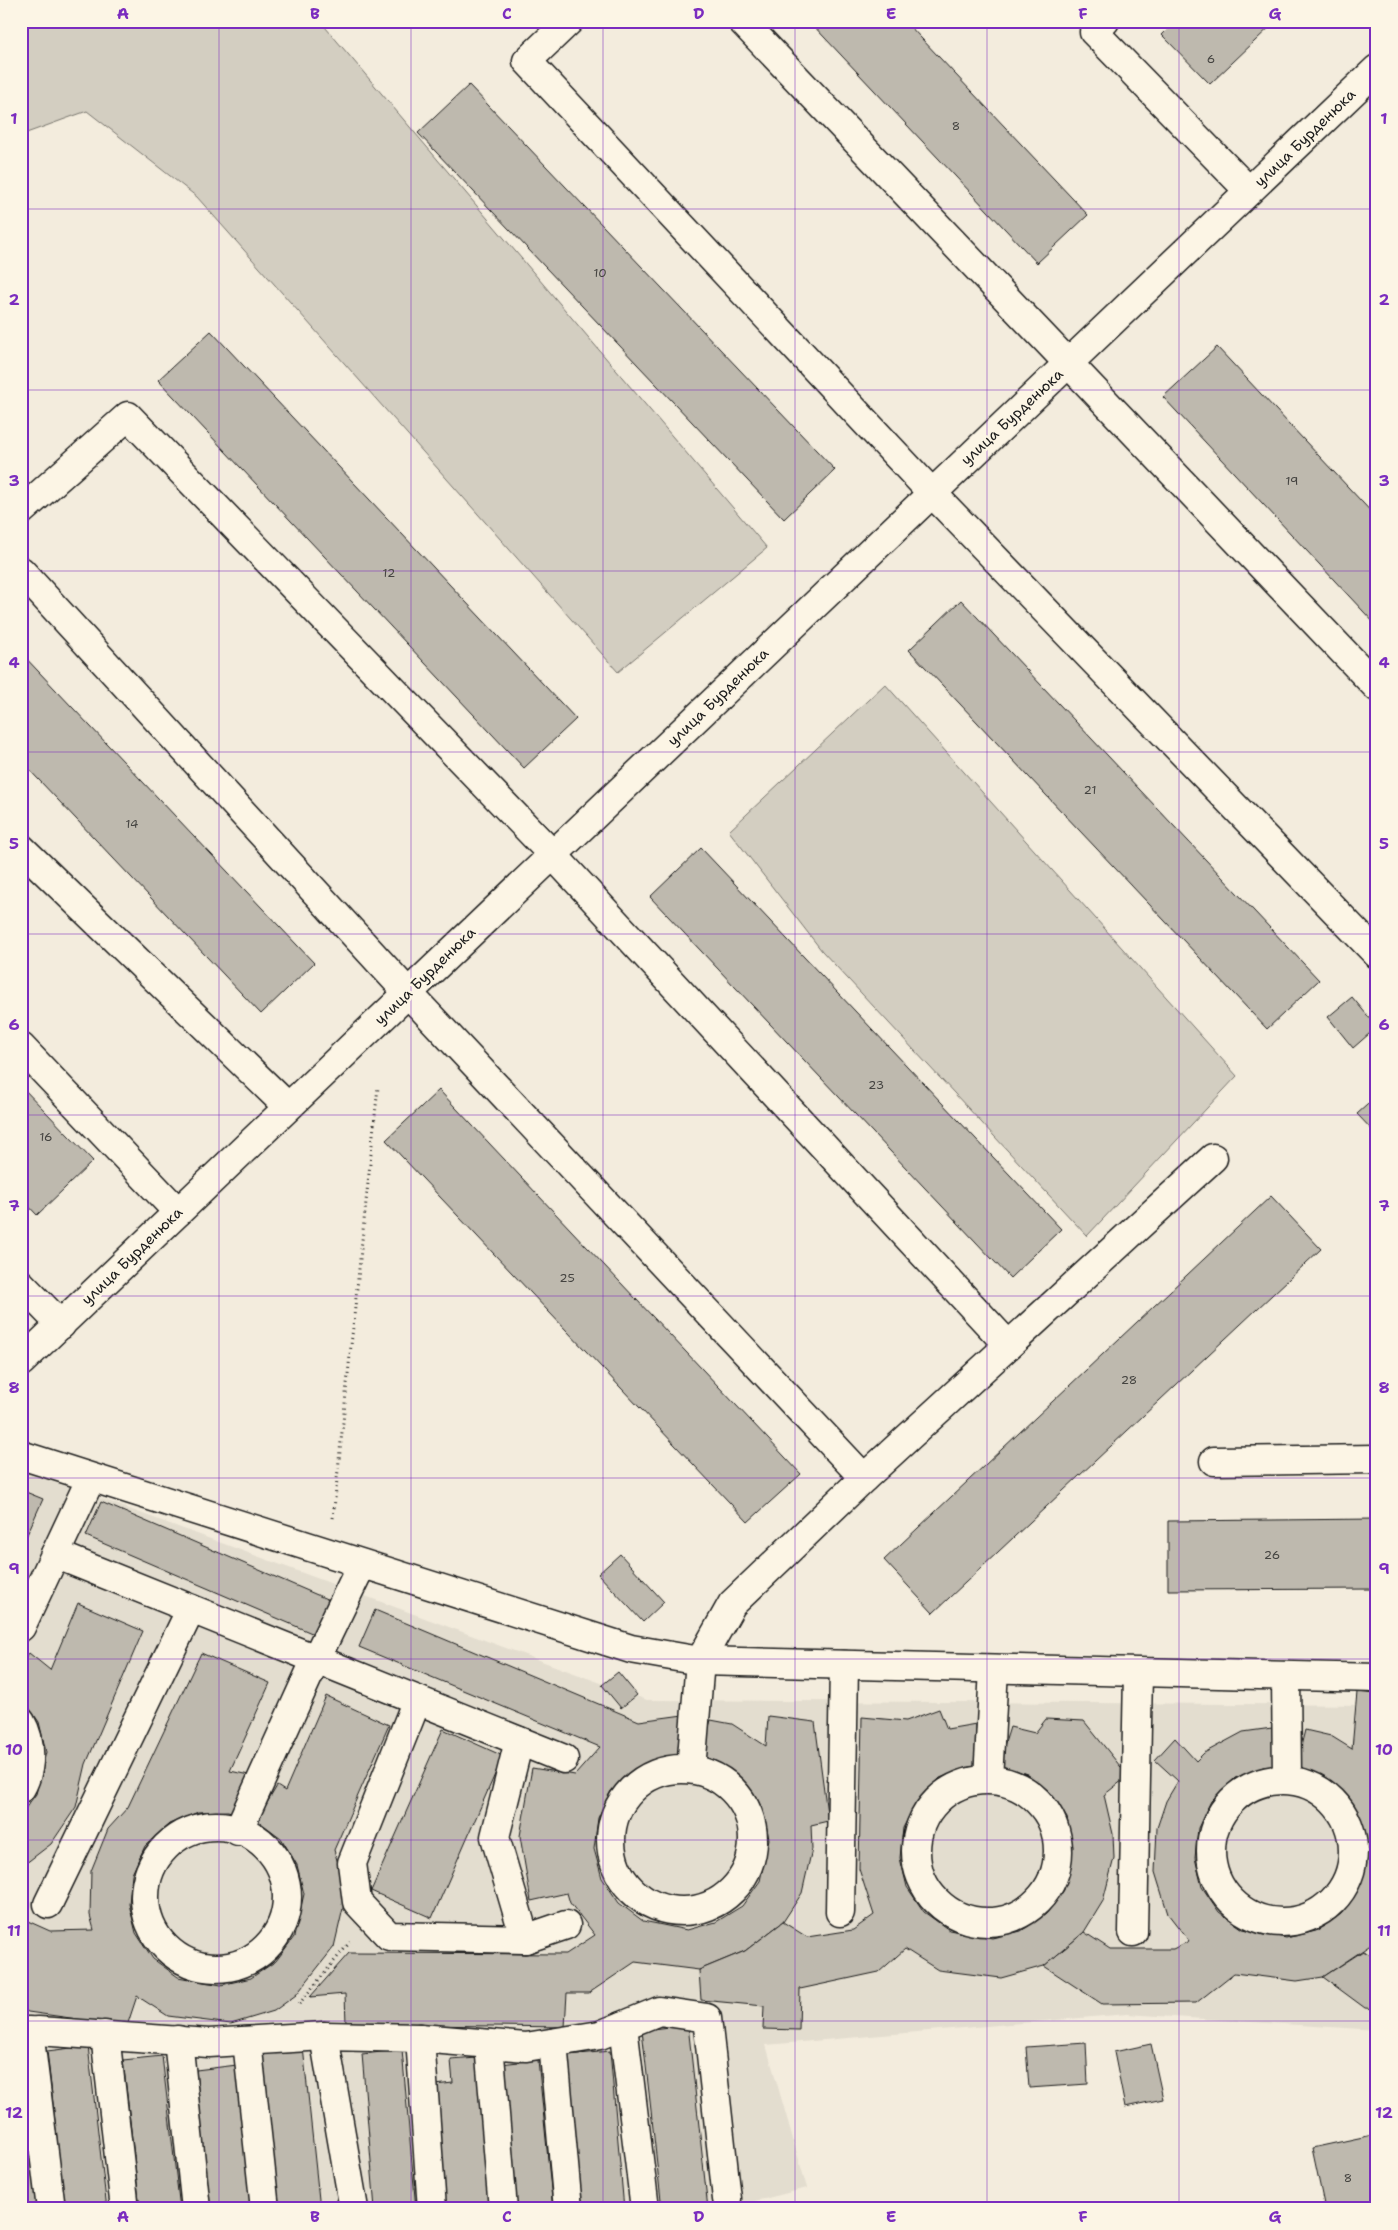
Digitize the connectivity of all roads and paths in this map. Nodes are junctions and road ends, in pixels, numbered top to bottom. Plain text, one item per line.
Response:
1 (569, 21) edge
2 (742, 21) edge
3 (1105, 21) edge
4 (1377, 69) edge
5 (1249, 191) junction
6 (1069, 363) junction
7 (932, 493) junction
8 (21, 511) edge
9 (21, 571) edge
10 (1377, 687) edge
11 (21, 848) edge
12 (553, 855) junction
13 (1377, 954) edge
14 (408, 993) junction
15 (21, 1046) edge
16 (378, 1087) dead end
17 (287, 1106) junction
18 (1213, 1158) dead end
19 (178, 1212) junction
20 (21, 1284) edge
21 (61, 1325) junction
22 (1008, 1346) junction
23 (21, 1362) edge
24 (21, 1455) edge
25 (1377, 1459) edge
26 (1214, 1461) dead end
27 (91, 1478) junction
28 (864, 1478) junction
29 (329, 1553) junction
30 (55, 1554) junction
31 (362, 1564) junction
32 (191, 1609) junction
33 (21, 1627) edge
34 (316, 1659) junction
35 (700, 1660) junction
36 (844, 1665) junction
37 (994, 1669) junction
38 (1138, 1673) junction
39 (1286, 1676) junction
40 (1377, 1678) edge
41 (417, 1700) junction
42 (21, 1722) edge
43 (518, 1741) junction
44 (564, 1759) dead end
45 (691, 1769) junction
46 (988, 1779) junction
47 (1287, 1779) junction
48 (21, 1788) edge
49 (238, 1831) junction
50 (48, 1904) dead end
51 (840, 1912) dead end
52 (371, 1917) junction
53 (566, 1925) dead end
54 (1133, 1932) dead end
55 (525, 1939) junction
56 (623, 2026) junction
57 (25, 2032) edge
58 (105, 2035) junction
59 (324, 2036) junction
60 (420, 2038) junction
61 (178, 2040) junction
62 (247, 2041) junction
63 (553, 2043) junction
64 (490, 2044) junction
65 (727, 2199) dead end
66 (51, 2209) edge
67 (125, 2209) edge
68 (196, 2209) edge
69 (265, 2209) edge
70 (354, 2209) edge
71 (432, 2209) edge
72 (504, 2209) edge
73 (568, 2209) edge
74 (645, 2209) edge

1 - 7 street
2 - 6 street
3 - 5 street
4 - 5 street, улица Бурденюка
5 - 6 street, улица Бурденюка
6 - 7 street, улица Бурденюка
6 - 10 street
7 - 12 street, улица Бурденюка
7 - 13 street
8 - 12 street
9 - 14 street
11 - 17 street
12 - 14 street, улица Бурденюка
12 - 22 street
14 - 17 street, улица Бурденюка
14 - 28 street
15 - 19 street
16 - 29 path
17 - 19 street, улица Бурденюка
18 - 22 street
19 - 21 street, улица Бурденюка
20 - 21 street
21 - 23 street, улица Бурденюка
22 - 28 street
24 - 27 street
25 - 26 street
27 - 29 street
27 - 30 street
28 - 35 street
29 - 31 street
30 - 32 street
30 - 33 street
31 - 34 street
31 - 35 street
32 - 34 street
32 - 50 street
34 - 41 street
34 - 49 street
35 - 36 street
35 - 45 street
36 - 37 street
36 - 51 street
37 - 38 street
37 - 46 street
38 - 39 street
38 - 54 street
39 - 40 street
39 - 47 street
41 - 43 street
41 - 52 street
42 - 48 street
43 - 44 street
43 - 55 street
45 - 45 street
46 - 46 street
47 - 47 street
49 - 49 street
52 - 55 street
52 - 59 path
53 - 55 street
56 - 63 street
56 - 65 street
56 - 74 street
57 - 58 street
57 - 66 street
58 - 61 street
58 - 67 street
59 - 60 street
59 - 62 street
59 - 70 street
60 - 64 street
60 - 71 street
61 - 62 street
61 - 68 street
62 - 69 street
63 - 64 street
63 - 73 street
64 - 72 street

